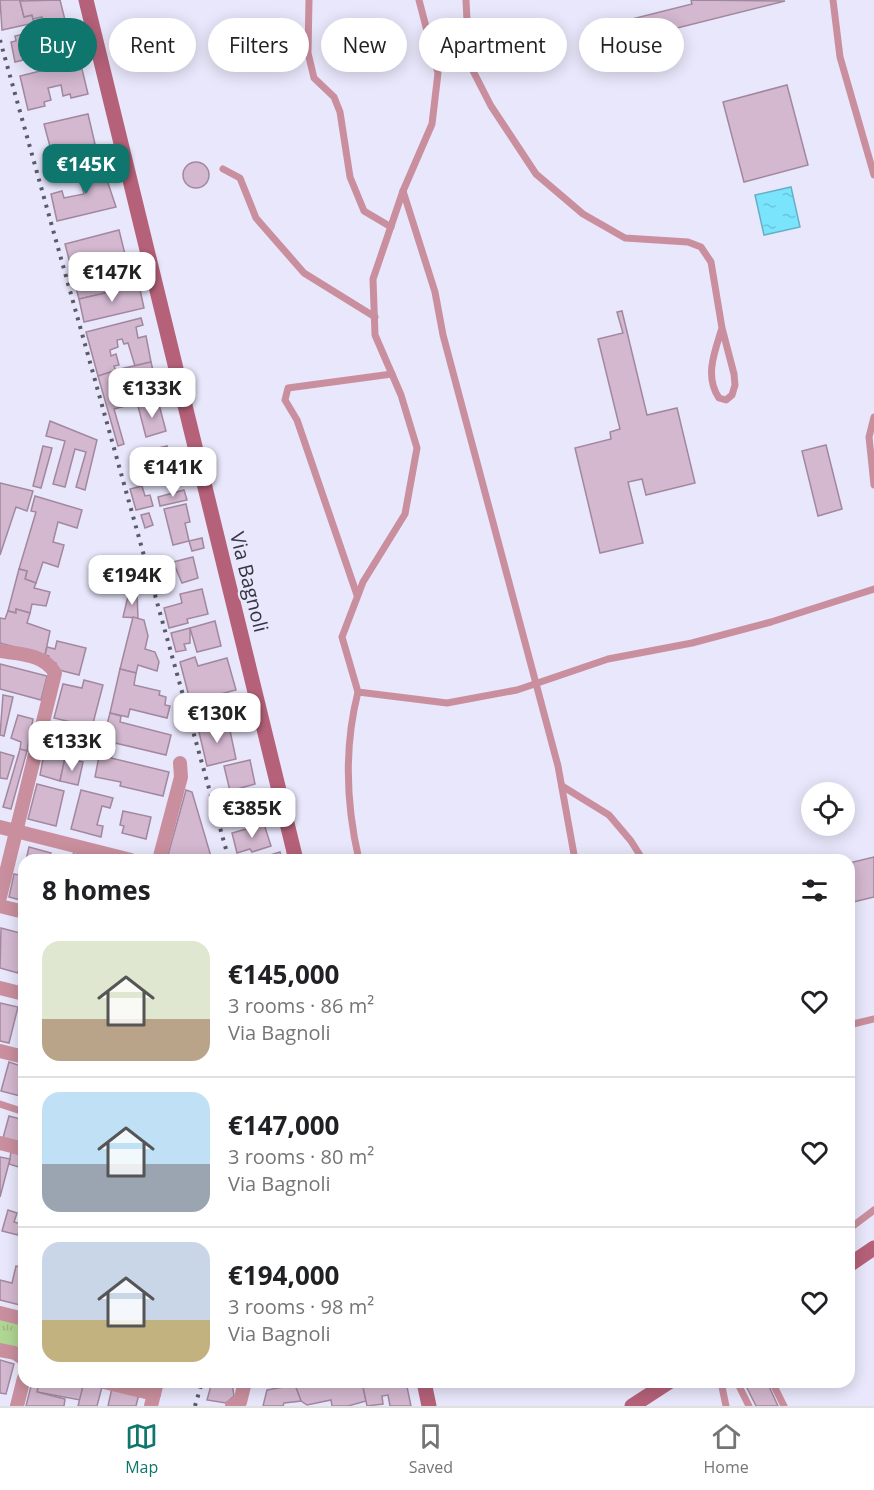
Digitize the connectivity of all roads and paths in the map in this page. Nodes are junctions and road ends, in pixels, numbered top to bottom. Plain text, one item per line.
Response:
1 (86, 0) edge
2 (309, 0) edge
3 (418, 0) edge
4 (466, 0) edge
5 (833, 0) edge
6 (223, 169) dead end
7 (874, 175) edge
8 (403, 191) junction
9 (391, 227) junction
10 (375, 317) junction
11 (722, 328) junction
12 (392, 374) junction
13 (874, 417) edge
14 (874, 485) edge
15 (874, 589) edge
16 (357, 595) junction
17 (0, 651) edge
18 (535, 684) junction
19 (358, 692) junction
20 (180, 763) dead end
21 (562, 786) junction
22 (0, 827) edge
23 (16, 831) junction
24 (107, 854) edge
25 (161, 854) edge
26 (295, 854) edge
27 (357, 854) edge
28 (574, 854) edge
29 (640, 854) edge
30 (0, 897) edge
31 (0, 906) edge
32 (18, 910) edge
33 (0, 988) edge
34 (18, 992) edge
35 (874, 1019) edge
36 (855, 1024) edge
37 (0, 1051) edge
38 (18, 1056) edge
39 (0, 1104) edge
40 (18, 1110) edge
41 (0, 1143) edge
42 (18, 1148) edge
43 (874, 1210) edge
44 (855, 1224) edge
45 (874, 1248) edge
46 (855, 1261) edge
47 (0, 1313) edge
48 (18, 1318) edge
49 (0, 1350) edge
50 (18, 1355) edge
51 (22, 1388) edge
52 (129, 1388) edge
53 (243, 1388) edge
54 (660, 1388) edge
55 (722, 1388) edge
56 (740, 1388) edge
57 (775, 1388) edge
58 (427, 1393) edge
59 (154, 1394) edge
60 (239, 1405) edge
61 (17, 1406) edge
62 (438, 1406) edge
63 (632, 1406) edge
64 (726, 1406) edge
65 (749, 1406) edge
66 (784, 1406) edge

1 - 26 street, Via Bagnoli
2 - 9 lane
3 - 8 lane
4 - 11 lane
5 - 7 lane
6 - 10 lane
8 - 9 lane
8 - 18 lane
9 - 10 lane
10 - 12 lane
11 - 11 lane
12 - 16 lane
12 - 16 lane
13 - 14 lane
15 - 18 lane
16 - 19 lane
17 - 23 street
18 - 19 lane
18 - 21 lane
19 - 27 lane
20 - 25 street
21 - 28 lane
21 - 29 lane
22 - 23 street
23 - 24 street
23 - 30 street
31 - 32 street
33 - 34 street
35 - 36 lane
37 - 38 street
39 - 40 lane
41 - 42 street
43 - 44 lane
45 - 46 street
47 - 48 street
49 - 50 street
51 - 61 street
52 - 59 street
53 - 60 street
54 - 63 street
55 - 64 lane
56 - 65 lane
57 - 66 lane
58 - 62 street

